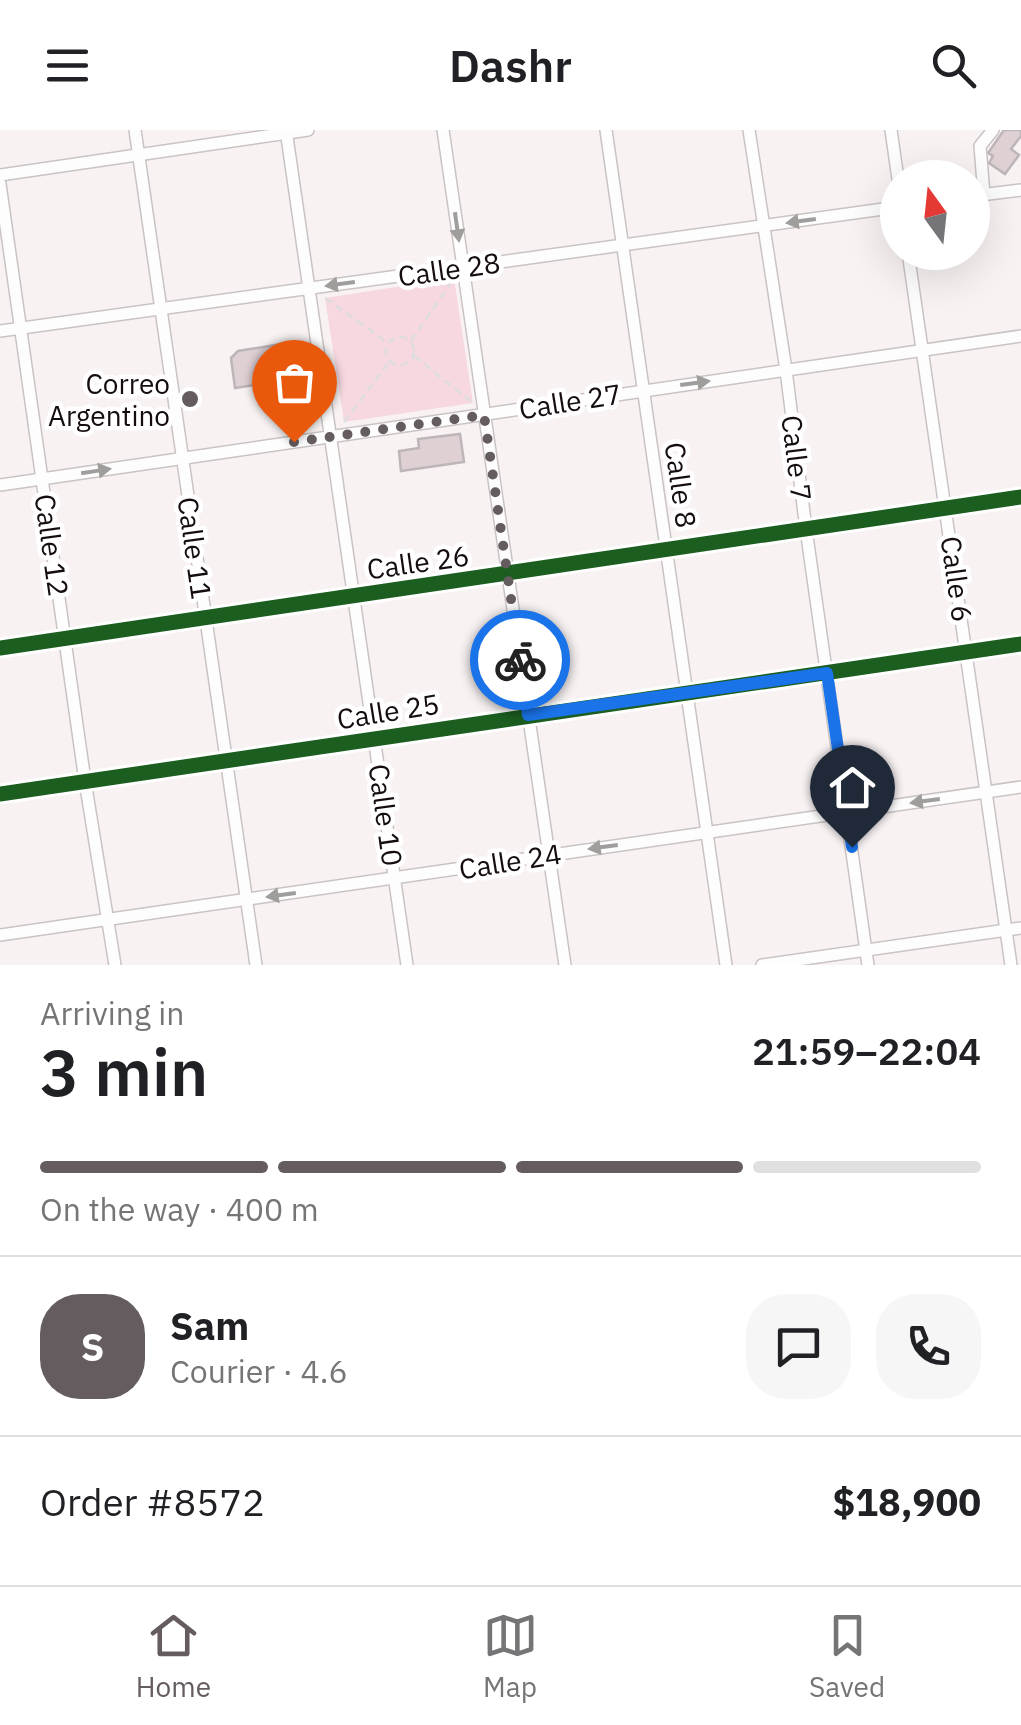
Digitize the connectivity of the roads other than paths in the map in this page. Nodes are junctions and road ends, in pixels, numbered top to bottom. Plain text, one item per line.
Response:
1 (135, 130) edge
2 (308, 130) edge
3 (444, 130) edge
4 (606, 130) edge
5 (749, 130) edge
6 (890, 130) edge
7 (993, 130) edge
8 (286, 132) edge
9 (139, 155) junction
10 (895, 160) edge
11 (979, 160) edge
12 (0, 175) edge
13 (0, 184) edge
14 (1021, 190) edge
15 (990, 194) edge
16 (880, 210) edge
17 (763, 226) junction
18 (621, 246) junction
19 (463, 266) junction
20 (911, 270) edge
21 (308, 288) junction
22 (160, 308) junction
23 (20, 328) junction
24 (0, 331) edge
25 (1021, 336) edge
26 (923, 348) junction
27 (786, 370) junction
28 (642, 390) junction
29 (484, 415) junction
30 (331, 436) junction
31 (182, 458) junction
32 (42, 479) junction
33 (0, 486) edge
34 (1021, 498) edge
35 (946, 507) junction
36 (806, 529) junction
37 (665, 550) junction
38 (507, 574) junction
39 (354, 596) junction
40 (205, 619) junction
41 (65, 638) junction
42 (1021, 644) edge
43 (0, 648) edge
44 (967, 652) junction
45 (827, 673) junction
46 (686, 693) junction
47 (528, 715) junction
48 (375, 739) junction
49 (226, 760) junction
50 (86, 781) junction
51 (1021, 787) edge
52 (986, 792) junction
53 (0, 794) edge
54 (847, 812) junction
55 (706, 832) junction
56 (549, 855) junction
57 (395, 878) junction
58 (246, 900) junction
59 (108, 919) junction
60 (1021, 928) edge
61 (1006, 930) junction
62 (0, 935) edge
63 (866, 950) junction
64 (115, 965) edge
65 (256, 965) edge
66 (407, 965) edge
67 (566, 965) edge
68 (726, 965) edge
69 (762, 965) edge
70 (868, 965) edge
71 (1011, 965) edge

1 - 9 street, Calle 11
2 - 8 street
3 -> 19 street
4 - 18 street, Calle 8
5 - 17 street, Calle 7
6 - 10 street
7 - 11 street
8 - 9 street
8 - 21 street, Calle 10
9 - 12 street
9 - 22 street, Calle 11
13 - 23 street, Calle 12
14 - 15 street
16 -> 17 street, Calle 28
17 - 18 street, Calle 28
17 - 27 street, Calle 7
18 - 19 street, Calle 28
18 - 28 street, Calle 8
19 -> 21 street, Calle 28
19 - 29 street
20 - 26 street, Calle 6
21 - 22 street, Calle 28
21 - 30 street, Calle 10
22 - 23 street, Calle 28
22 - 31 street, Calle 11
23 - 24 street, Calle 28
23 - 32 street, Calle 12
25 - 26 street, Calle 27
26 - 27 street, Calle 27
26 - 35 street, Calle 6
28 -> 27 street, Calle 27
27 - 36 street, Calle 7
28 - 29 street, Calle 27
28 - 37 street, Calle 8
29 - 30 street, Calle 27
29 - 38 street
30 - 31 street, Calle 27
30 - 39 street, Calle 10
32 -> 31 street, Calle 27
31 - 40 street, Calle 11
32 - 33 street, Calle 27
32 - 41 street, Calle 12
34 - 35 street, Calle 26
35 - 36 street, Calle 26
35 - 44 street, Calle 6
36 - 37 street, Calle 26
36 - 45 street, Calle 7
37 - 38 street, Calle 26
37 - 46 street, Calle 8
38 - 39 street, Calle 26
38 - 47 street
39 - 40 street, Calle 26
39 - 48 street, Calle 10
40 - 41 street, Calle 26
40 - 49 street, Calle 11
41 - 43 street, Calle 26
41 - 50 street, Calle 12
42 - 44 street, Calle 25
44 - 45 street, Calle 25
44 - 52 street, Calle 6
45 - 46 street, Calle 25
45 - 54 street, Calle 7
46 - 47 street, Calle 25
46 - 55 street, Calle 8
47 - 48 street, Calle 25
47 - 56 street
48 - 49 street, Calle 25
48 - 57 street, Calle 10
49 - 50 street, Calle 25
49 - 58 street, Calle 11
50 - 53 street, Calle 25
50 - 59 street, Calle 12
51 - 52 street, Calle 24
52 -> 54 street, Calle 24
52 - 61 street, Calle 6
54 - 55 street, Calle 24
54 - 63 street, Calle 7
55 -> 56 street, Calle 24
55 - 68 street, Calle 8
56 - 57 street, Calle 24
56 - 67 street
57 -> 58 street, Calle 24
57 - 66 street, Calle 10
58 - 59 street, Calle 24
58 - 65 street, Calle 11
59 - 62 street, Calle 24
59 - 64 street, Calle 12
60 - 61 street
61 - 63 street
61 - 71 street, Calle 6
63 - 69 street
63 - 70 street, Calle 7

